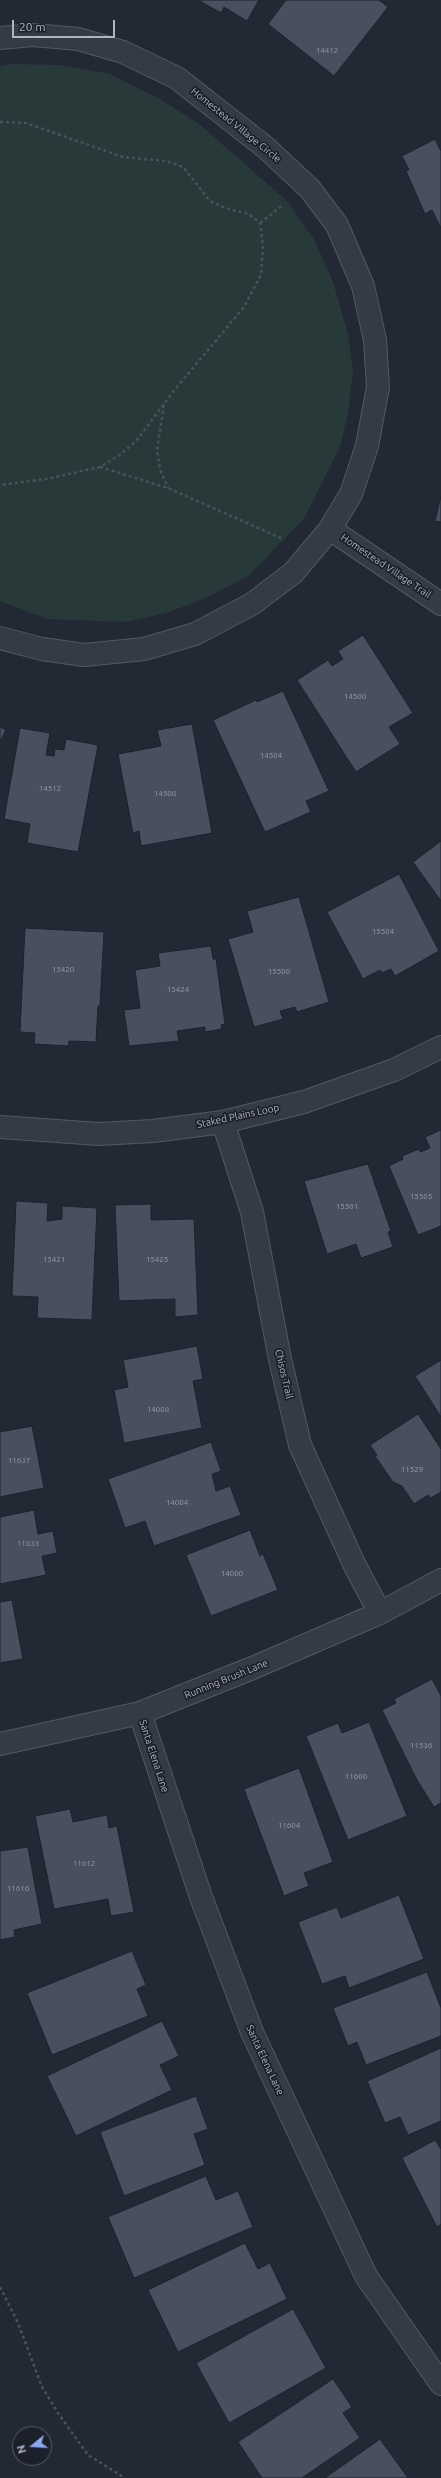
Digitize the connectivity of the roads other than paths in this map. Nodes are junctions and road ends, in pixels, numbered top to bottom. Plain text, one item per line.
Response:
1 (0, 38) edge
2 (330, 529) junction
3 (441, 604) edge
4 (0, 638) edge
5 (441, 1046) edge
6 (223, 1122) junction
7 (0, 1127) edge
8 (441, 1580) edge
9 (380, 1613) junction
10 (140, 1713) junction
11 (0, 1744) edge
12 (441, 2384) edge

1 - 2 street, Homestead Village Circle
2 - 3 street, Homestead Village Trail
2 - 4 street, Homestead Village Circle
5 - 6 street, Staked Plains Loop
6 - 7 street, Staked Plains Loop
6 - 9 street, Chisos Trail
8 - 9 street, Running Brush Lane
9 - 10 street, Running Brush Lane
10 - 11 street, Running Brush Lane
10 - 12 street, Santa Elena Lane

